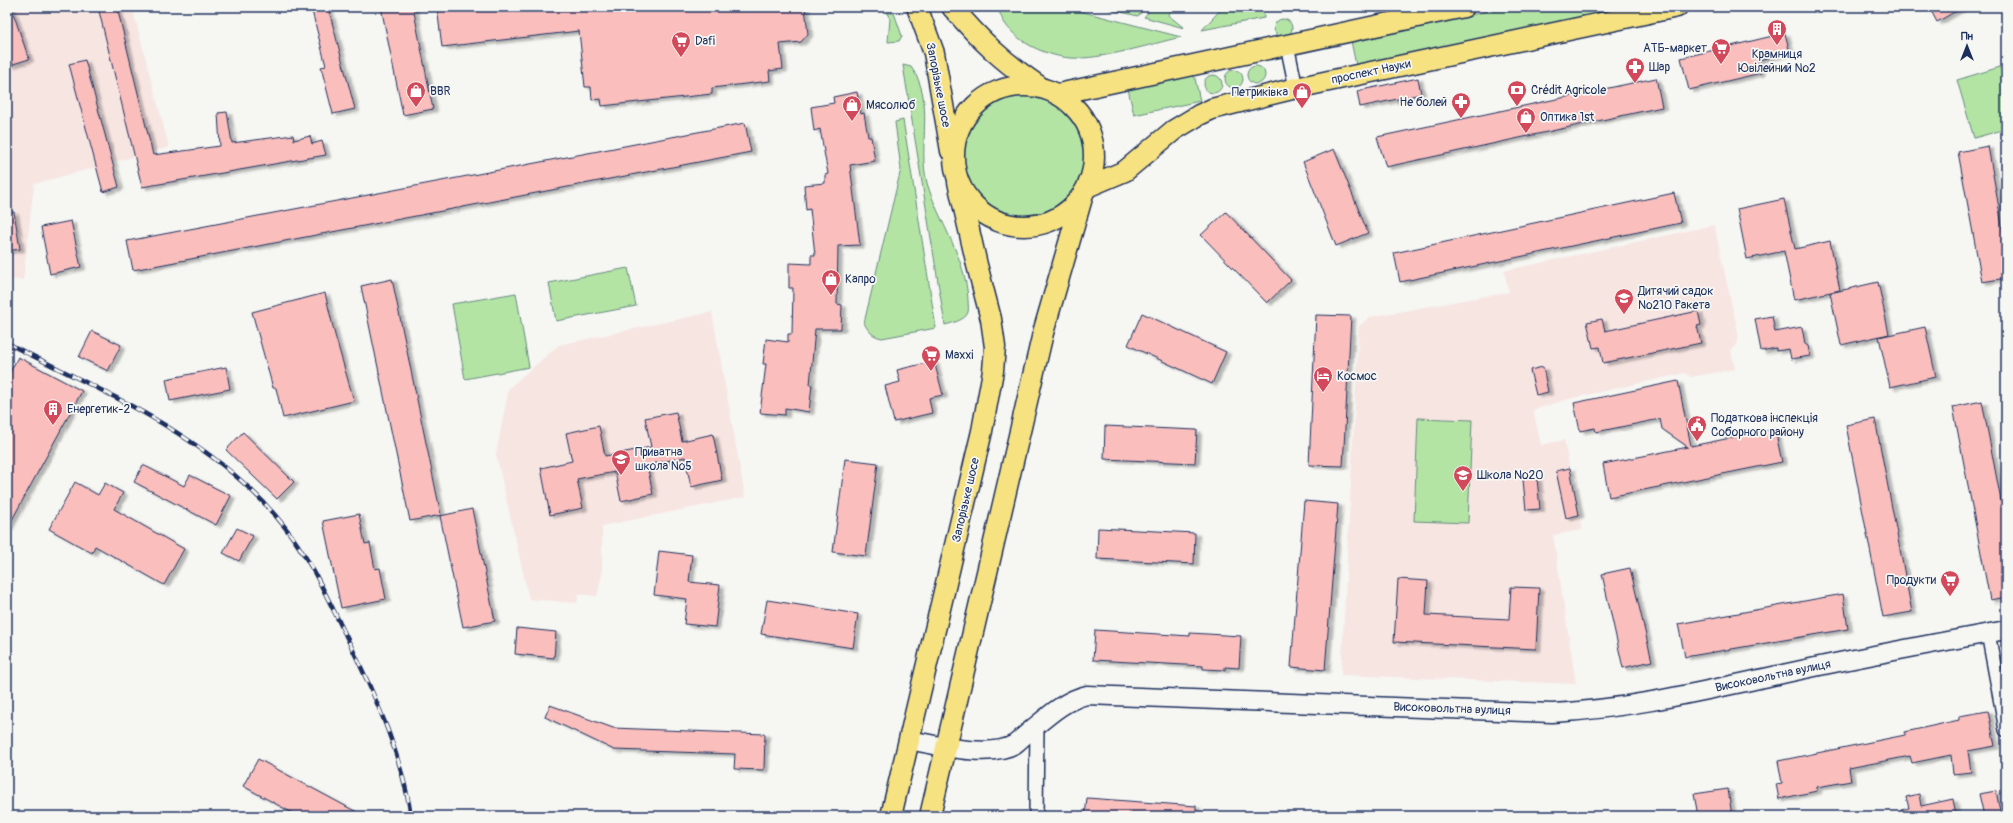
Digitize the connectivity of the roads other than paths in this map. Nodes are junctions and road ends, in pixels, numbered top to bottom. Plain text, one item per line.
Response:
1 (917, 7) edge
2 (952, 7) edge
3 (1464, 7) edge
4 (1677, 7) edge
5 (1286, 45) junction
6 (1039, 86) junction
7 (1296, 88) junction
8 (1058, 94) junction
9 (956, 173) junction
10 (1084, 193) junction
11 (2006, 630) edge
12 (1988, 633) junction
13 (1037, 725) junction
14 (2006, 730) edge
15 (909, 740) junction
16 (946, 747) junction
17 (891, 816) edge
18 (930, 816) edge
19 (1036, 816) edge

1 - 9 main road, Запорізьке шосе
2 - 6 main road
3 - 5 main road
4 - 7 main road, проспект Науки
5 - 7 street
5 - 8 main road
6 - 8 main road
6 - 9 main road
7 - 10 main road, проспект Науки
8 - 10 main road
9 - 10 main road
9 - 15 main road, Запорізьке шосе
10 - 16 main road
11 - 12 main road, Високовольтна вулиця
12 - 13 main road, Високовольтна вулиця
12 - 14 street
13 - 16 main road, Високовольтна вулиця
13 - 19 street
15 - 16 main road, Високовольтна вулиця
15 - 17 main road, Запорізьке шосе
16 - 18 main road

